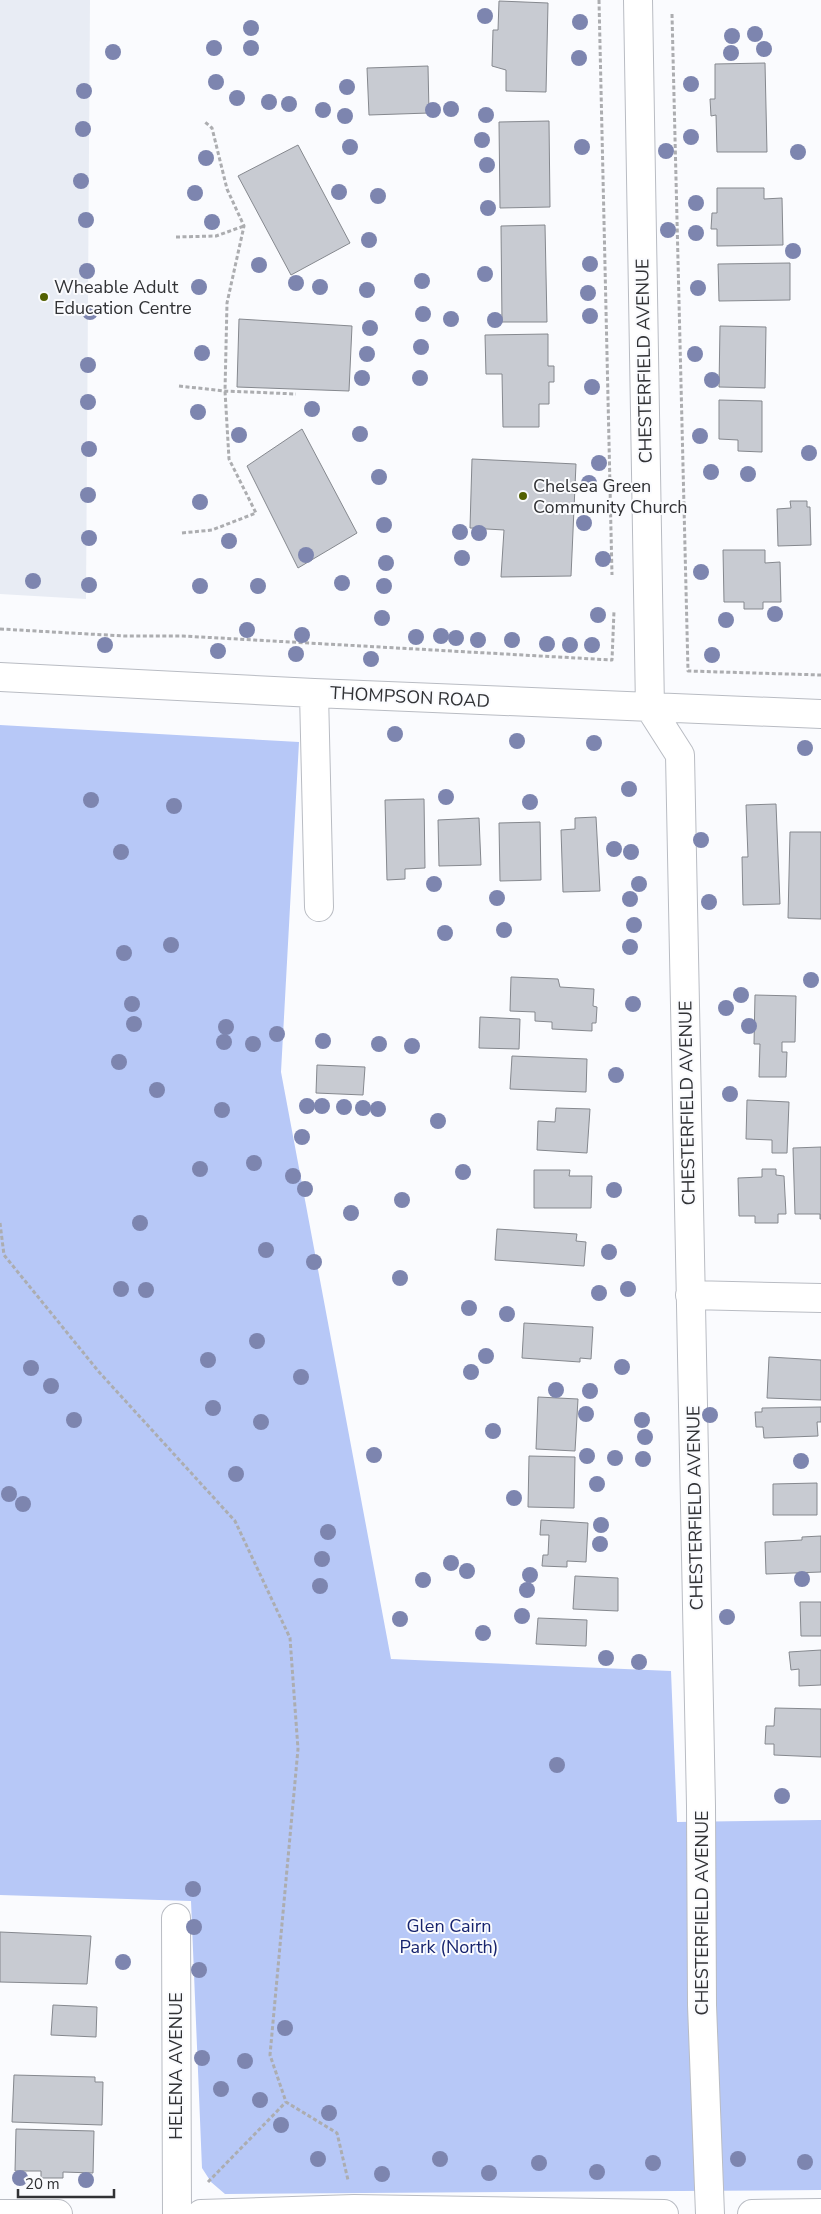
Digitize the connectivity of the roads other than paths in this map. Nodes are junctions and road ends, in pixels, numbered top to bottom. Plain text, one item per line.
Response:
1 (638, 0) edge
2 (0, 677) edge
3 (314, 693) junction
4 (650, 708) junction
5 (821, 714) edge
6 (319, 907) dead end
7 (690, 1295) junction
8 (821, 1298) edge
9 (176, 1918) dead end
10 (821, 2213) edge
11 (0, 2214) edge
12 (58, 2214) edge
13 (177, 2214) edge
14 (201, 2214) edge
15 (664, 2214) edge
16 (710, 2214) edge
17 (752, 2214) edge

1 - 4 street, CHESTERFIELD AVENUE
2 - 3 street, THOMPSON ROAD
3 - 4 street, THOMPSON ROAD
3 - 6 street
4 - 5 street, THOMPSON ROAD
4 - 7 street, CHESTERFIELD AVENUE
7 - 8 street
7 - 16 street, CHESTERFIELD AVENUE
9 - 13 street, HELENA AVENUE
10 - 17 street
11 - 12 street
14 - 15 street

